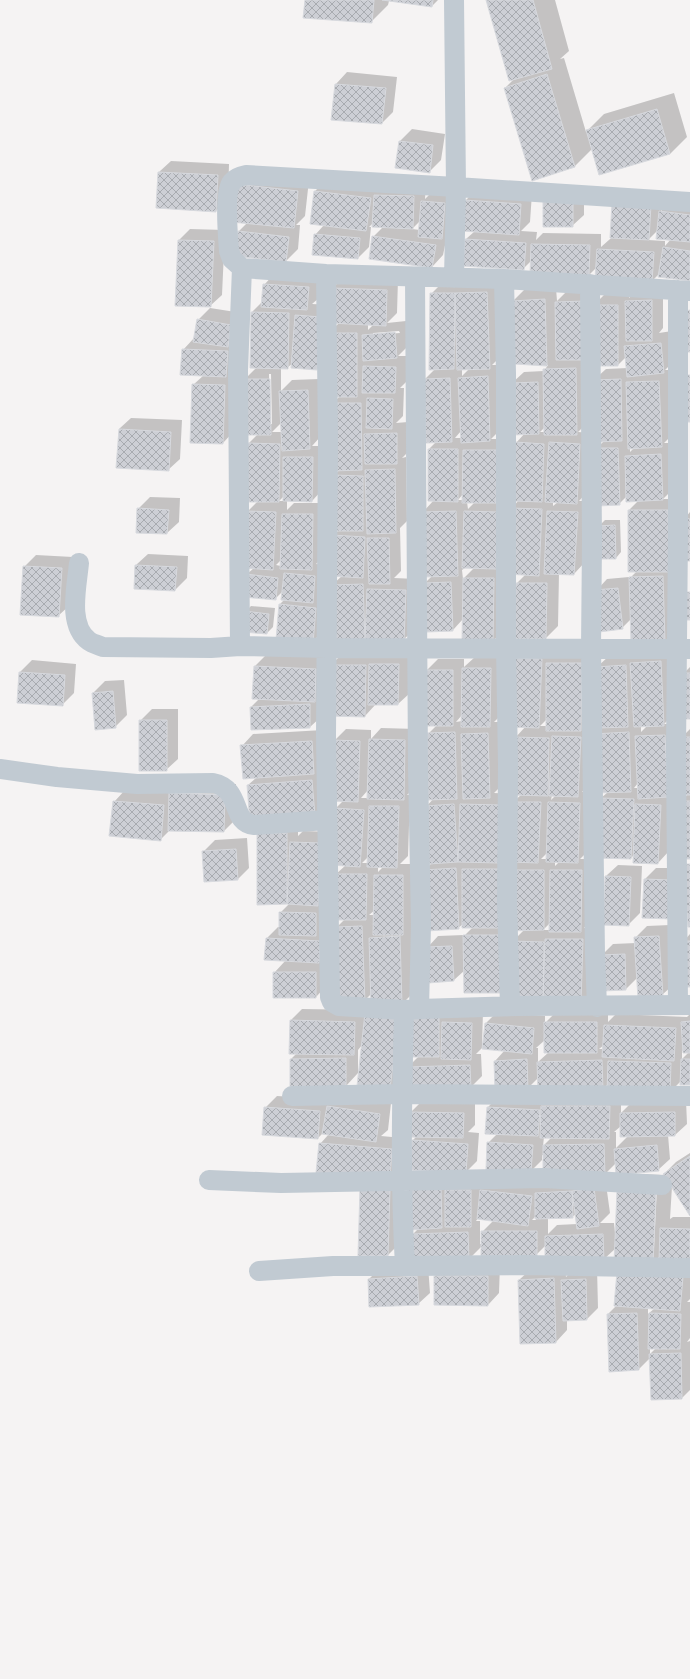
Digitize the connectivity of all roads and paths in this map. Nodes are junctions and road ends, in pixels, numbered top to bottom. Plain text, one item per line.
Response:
1 (454, 0) edge
2 (456, 186) junction
3 (690, 202) edge
4 (242, 268) junction
5 (326, 274) junction
6 (415, 277) junction
7 (454, 278) junction
8 (504, 279) junction
9 (590, 284) junction
10 (684, 290) edge
11 (79, 563) dead end
12 (240, 646) junction
13 (506, 647) junction
14 (327, 648) junction
15 (417, 648) junction
16 (591, 648) junction
17 (683, 649) edge
18 (0, 769) edge
19 (327, 820) junction
20 (684, 1005) edge
21 (510, 1006) junction
22 (597, 1007) junction
23 (411, 1010) junction
24 (402, 1094) junction
25 (292, 1096) dead end
26 (690, 1096) edge
27 (209, 1180) dead end
28 (402, 1180) junction
29 (662, 1185) dead end
30 (404, 1266) junction
31 (690, 1268) edge
32 (260, 1271) dead end

1 - 2 street
2 - 3 street
2 - 4 street
2 - 7 street
4 - 5 street
4 - 12 street
5 - 6 street
5 - 14 street
6 - 7 street
6 - 15 street
7 - 8 street
8 - 9 street
8 - 13 street
9 - 10 street
9 - 16 street
10 - 17 street
11 - 12 street
12 - 14 street
13 - 15 street
13 - 16 street
13 - 21 street
14 - 15 street
14 - 19 street
15 - 23 street
16 - 17 street
16 - 22 street
17 - 20 street
18 - 19 street
19 - 23 street
20 - 22 street
21 - 22 street
21 - 23 street
23 - 24 street
24 - 25 street
24 - 26 street
24 - 28 street
27 - 28 street
28 - 29 street
28 - 30 street
30 - 31 street
30 - 32 street

